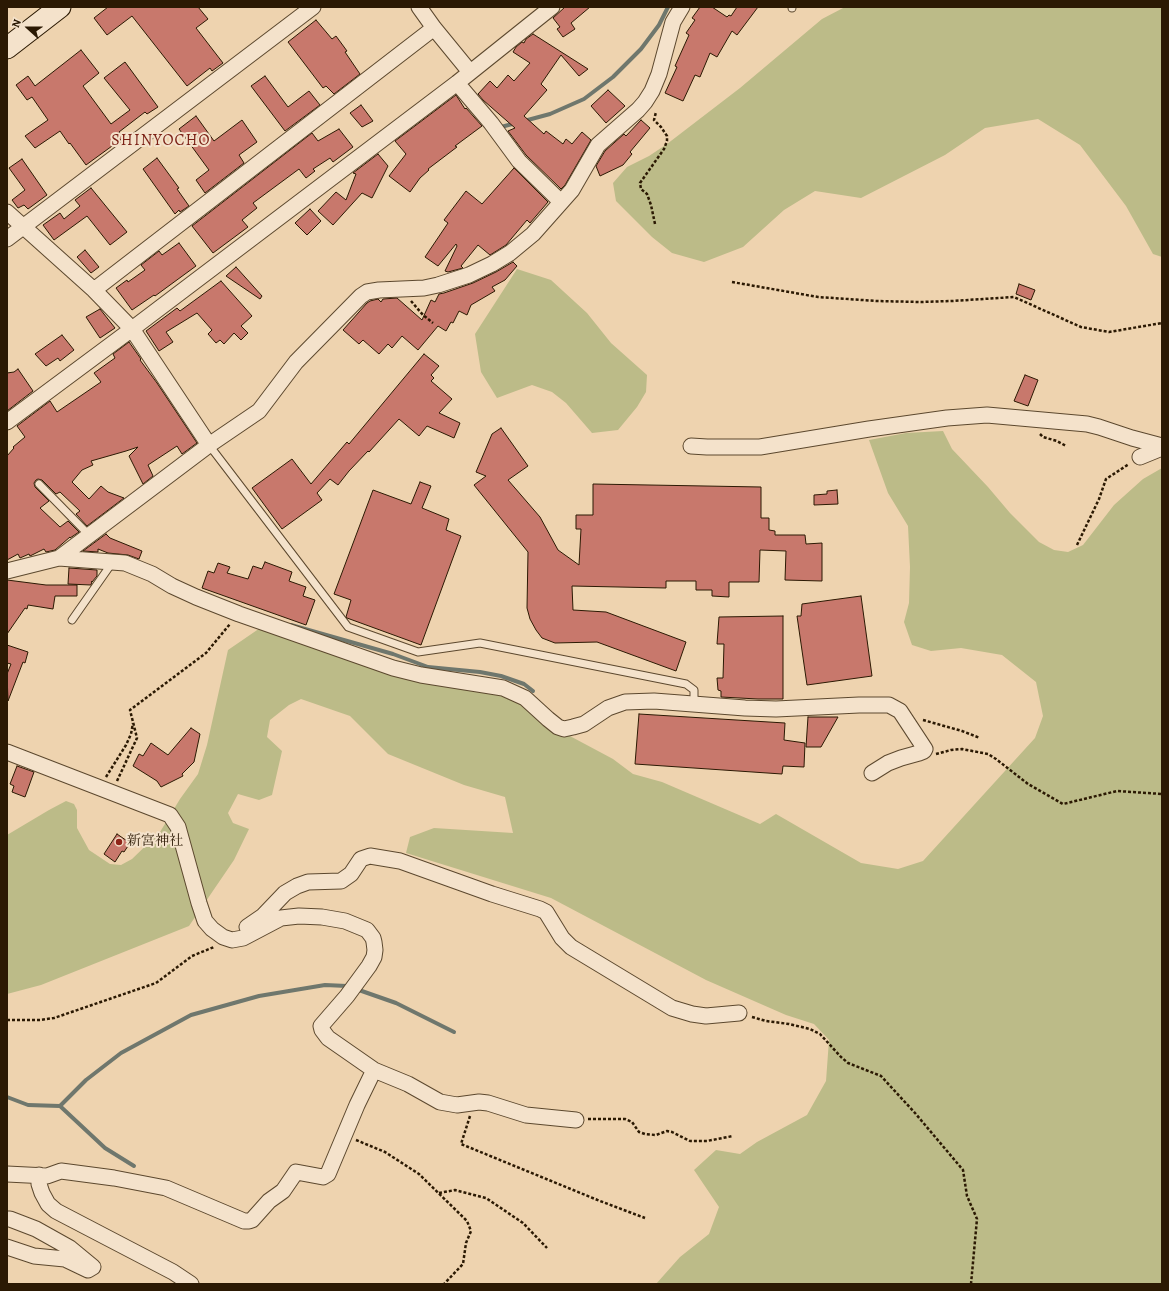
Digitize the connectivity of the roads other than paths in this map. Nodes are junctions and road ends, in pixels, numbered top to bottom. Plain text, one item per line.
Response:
1 (60, 7) edge
2 (313, 7) edge
3 (419, 7) edge
4 (552, 7) edge
5 (682, 7) edge
6 (434, 28) junction
7 (7, 48) edge
8 (470, 72) junction
9 (457, 83) junction
10 (562, 202) junction
11 (7, 212) edge
12 (23, 226) junction
13 (7, 239) edge
14 (94, 290) junction
15 (132, 329) junction
16 (7, 422) edge
17 (209, 445) junction
18 (691, 446) dead end
19 (1162, 447) edge
20 (1140, 457) road end
21 (39, 484) dead end
22 (89, 535) junction
23 (59, 558) junction
24 (113, 562) junction
25 (7, 571) edge
26 (72, 620) dead end
27 (694, 705) junction
28 (7, 752) edge
29 (872, 774) dead end
30 (232, 940) junction
31 (739, 1013) road end
32 (374, 1070) junction
33 (576, 1120) road end
34 (7, 1174) edge
35 (39, 1176) junction
36 (7, 1219) edge
37 (7, 1247) edge
38 (191, 1284) edge

1 - 7 main road
2 - 12 street
3 - 6 street
4 - 8 street
5 - 10 street
6 - 8 street
6 - 14 street
8 - 9 street
9 - 10 street
9 - 15 street
10 - 17 street
11 - 12 street
12 - 13 street
12 - 14 street
14 - 15 street
15 - 16 street
15 - 17 street
17 - 22 street
17 - 27 lane
18 - 19 street
19 - 20 street
21 - 22 lane
22 - 23 street
23 - 24 street
23 - 25 street
24 - 26 lane
24 - 27 street
27 - 29 street
28 - 30 street
30 - 31 street
30 - 32 street
32 - 33 street
32 - 35 street
34 - 35 street
35 - 38 street
36 - 37 street

